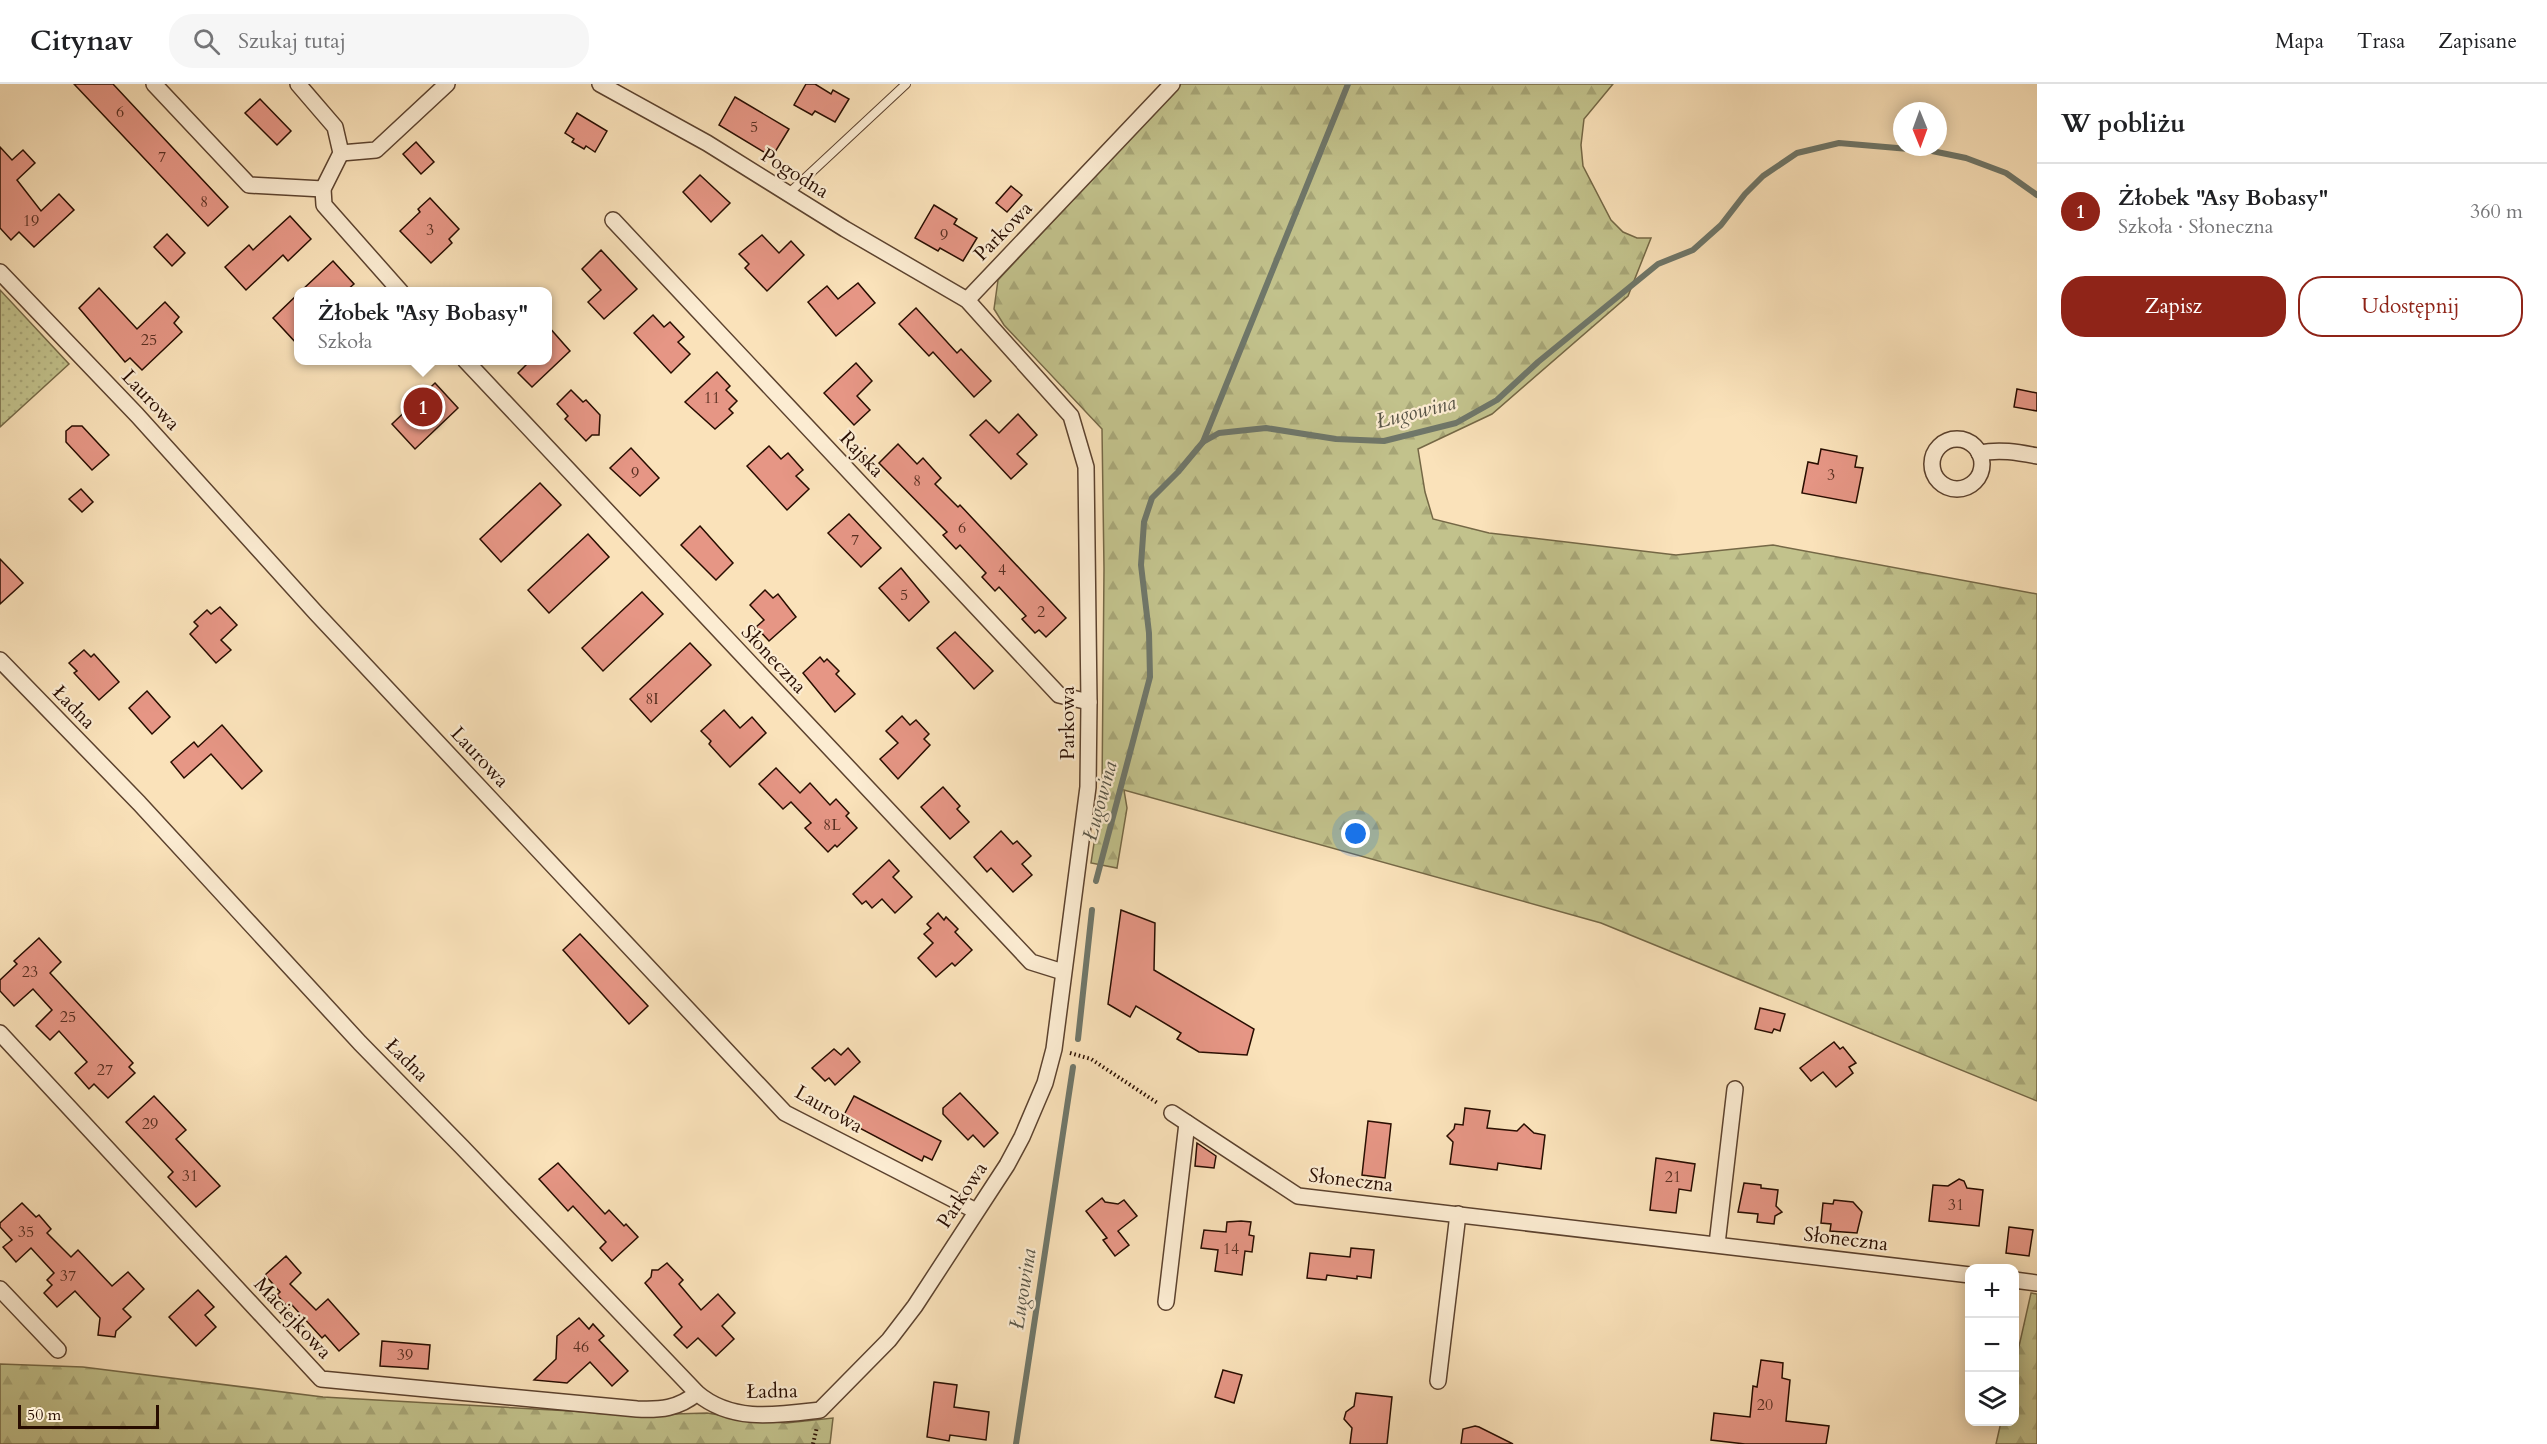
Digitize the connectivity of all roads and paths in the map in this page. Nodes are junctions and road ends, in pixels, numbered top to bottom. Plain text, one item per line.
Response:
1 (154, 84) edge
2 (298, 84) edge
3 (447, 84) edge
4 (600, 84) edge
5 (906, 84) edge
6 (1172, 84) edge
7 (341, 153) junction
8 (323, 189) junction
9 (788, 194) junction
10 (613, 220) dead end
11 (0, 272) edge
12 (397, 287) edge
13 (967, 300) junction
14 (470, 365) edge
15 (1979, 453) dead end
16 (2037, 456) edge
17 (0, 660) edge
18 (1089, 702) junction
19 (1063, 972) junction
20 (0, 1033) edge
21 (1054, 1049) junction
22 (1734, 1089) dead end
23 (1172, 1113) joint
24 (1187, 1123) junction
25 (976, 1211) junction
26 (1458, 1214) junction
27 (1718, 1244) junction
28 (1965, 1274) edge
29 (2019, 1281) edge
30 (2037, 1283) edge
31 (0, 1289) edge
32 (1166, 1302) dead end
33 (58, 1350) dead end
34 (1438, 1381) dead end
35 (697, 1393) junction
36 (820, 1410) joint

1 - 8 street
2 - 7 street
3 - 7 street
4 - 9 street, Pogodna
5 - 9 lane
6 - 13 street, Parkowa
7 - 8 street
8 - 12 street
9 - 13 street, Pogodna
10 - 18 street, Rajska
11 - 25 street, Laurowa
13 - 18 street, Parkowa
14 - 19 street, Słoneczna
15 - 16 street
17 - 35 street, Ładna
18 - 19 street, Parkowa
19 - 21 street, Parkowa
20 - 35 street, Maciejkowa
21 - 23 path
21 - 25 street, Parkowa
22 - 27 street
23 - 24 street, Słoneczna
24 - 26 street, Słoneczna
24 - 32 street
25 - 36 street, Parkowa
26 - 27 street, Słoneczna
26 - 34 street
27 - 28 street, Słoneczna
29 - 30 street
31 - 33 street
35 - 36 street, Ładna

